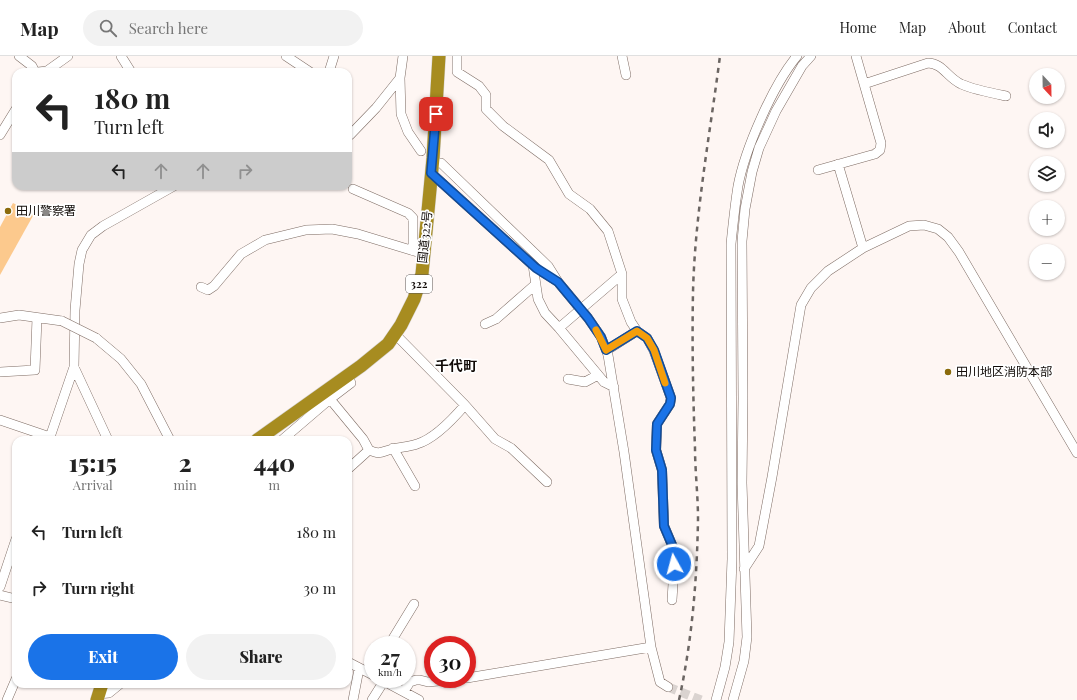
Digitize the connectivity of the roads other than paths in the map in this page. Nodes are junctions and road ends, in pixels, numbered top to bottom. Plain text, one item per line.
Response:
1 (19, 56) edge
2 (68, 56) edge
3 (121, 56) edge
4 (286, 56) edge
5 (334, 56) edge
6 (403, 56) edge
7 (439, 56) edge
8 (457, 56) edge
9 (622, 56) edge
10 (797, 56) edge
11 (811, 56) edge
12 (856, 56) edge
13 (33, 68) edge
14 (51, 68) edge
15 (128, 68) edge
16 (304, 68) edge
17 (330, 68) edge
18 (626, 76) dead end
19 (400, 78) junction
20 (864, 84) junction
21 (1006, 96) dead end
22 (12, 116) edge
23 (352, 133) edge
24 (0, 135) edge
25 (421, 151) dead end
26 (441, 163) dead end
27 (838, 164) junction
28 (818, 170) dead end
29 (431, 173) junction
30 (353, 189) dead end
31 (167, 190) edge
32 (863, 248) junction
33 (418, 252) junction
34 (533, 265) junction
35 (622, 274) junction
36 (558, 282) junction
37 (536, 284) junction
38 (201, 287) dead end
39 (743, 289) junction
40 (731, 291) junction
41 (581, 309) junction
42 (0, 318) edge
43 (37, 318) junction
44 (485, 324) dead end
45 (559, 328) junction
46 (637, 331) junction
47 (395, 334) junction
48 (606, 350) junction
49 (74, 367) junction
50 (0, 372) edge
51 (598, 375) junction
52 (346, 377) junction
53 (568, 380) dead end
54 (614, 387) junction
55 (330, 399) junction
56 (465, 405) junction
57 (0, 420) edge
58 (42, 436) edge
59 (51, 436) edge
60 (106, 436) edge
61 (168, 436) edge
62 (263, 436) edge
63 (287, 436) edge
64 (393, 448) junction
65 (369, 450) junction
66 (1077, 453) edge
67 (352, 465) edge
68 (547, 482) dead end
69 (415, 486) dead end
70 (760, 538) junction
71 (732, 544) junction
72 (743, 544) junction
73 (12, 551) edge
74 (744, 569) junction
75 (0, 587) edge
76 (0, 595) edge
77 (12, 598) edge
78 (672, 600) dead end
79 (414, 604) dead end
80 (394, 636) edge
81 (651, 647) junction
82 (352, 665) edge
83 (359, 669) junction
84 (364, 671) edge
85 (476, 676) edge
86 (424, 681) edge
87 (668, 687) tunnel mouth
88 (12, 688) edge
89 (114, 688) edge
90 (378, 688) edge
91 (398, 688) edge
92 (404, 691) junction
93 (99, 693) edge
94 (734, 697) edge
95 (7, 700) edge
96 (353, 700) edge
97 (372, 700) edge
98 (419, 700) edge
99 (716, 700) edge

1 - 13 street
2 - 14 street
3 - 15 street
4 - 16 street
5 - 17 street
6 - 19 street
7 - 29 highway, 国道322号 / 322
8 - 35 street
9 - 18 street
10 - 40 street
11 - 39 street
12 - 20 street
19 - 23 street
19 - 25 street
20 - 21 street
20 - 27 street
22 - 24 street
26 - 36 street
27 - 28 street
27 - 32 street
29 - 33 highway, 国道322号 / 322
29 - 34 street
30 - 33 street
31 - 49 street
32 - 66 street
32 - 70 street
33 - 38 street
33 - 47 highway, 国道322号 / 322
34 - 36 street
34 - 37 street
35 - 41 street
35 - 46 street
36 - 41 street
37 - 44 street
37 - 45 street
39 - 40 street
39 - 72 street
40 - 71 street
41 - 45 street
41 - 48 street
42 - 43 street
43 - 50 street
43 - 61 street, bridge
45 - 51 street
46 - 48 street
46 - 78 street
47 - 52 highway, 国道322号 / 322
47 - 56 street
48 - 54 street
49 - 59 street
49 - 60 street
51 - 53 street
51 - 54 street
52 - 55 street
52 - 62 highway, 国道322号 / 322
54 - 81 street
55 - 63 street
55 - 65 street
56 - 64 street
56 - 68 street
57 - 58 street
64 - 65 street
64 - 69 street
65 - 67 street
70 - 72 street
70 - 74 street
71 - 72 street
71 - 99 street
72 - 74 street
73 - 75 street
74 - 94 street
76 - 77 street
79 - 80 street
81 - 85 street
81 - 87 street
82 - 83 street
83 - 84 street
83 - 96 street
86 - 92 street
88 - 95 street
89 - 93 street
90 - 97 street
91 - 92 street
92 - 98 street

